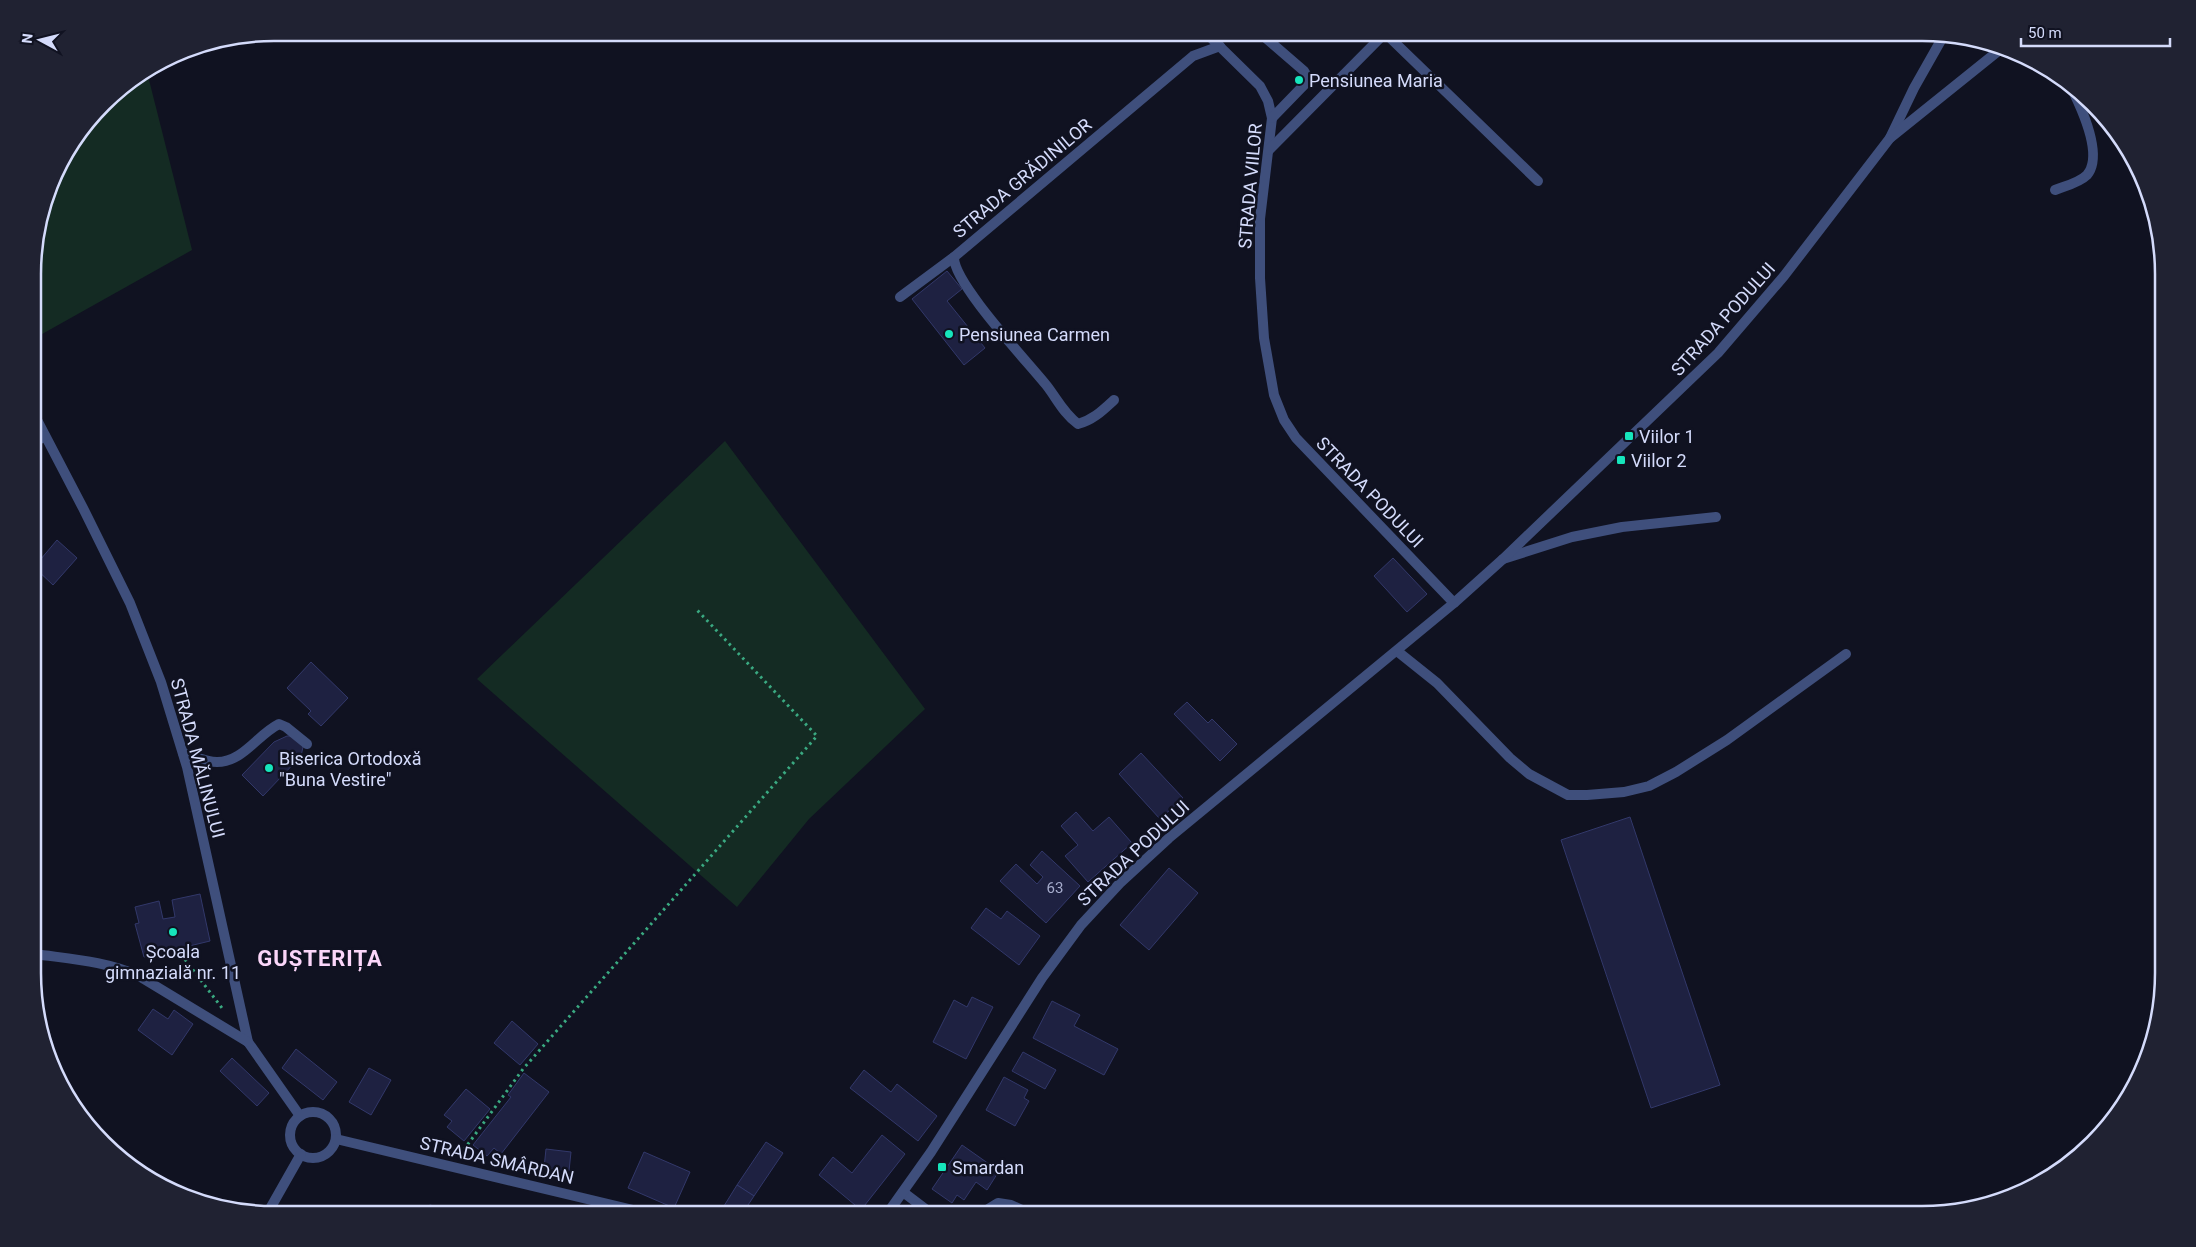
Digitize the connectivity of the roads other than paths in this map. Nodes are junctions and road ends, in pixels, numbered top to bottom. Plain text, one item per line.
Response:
1 (1215, 41) edge
2 (1270, 41) edge
3 (1377, 41) edge
4 (1393, 41) edge
5 (1940, 42) edge
6 (1220, 46) junction
7 (1995, 53) edge
8 (2078, 102) edge
9 (1272, 118) junction
10 (1890, 138) junction
11 (1269, 150) junction
12 (1538, 181) dead end
13 (2055, 190) dead end
14 (954, 257) junction
15 (900, 297) dead end
16 (1274, 395) joint
17 (1114, 400) dead end
18 (41, 429) edge
19 (45, 436) junction
20 (41, 438) edge
21 (1716, 518) dead end
22 (1503, 559) junction
23 (1454, 602) junction
24 (1397, 650) junction
25 (1846, 654) dead end
26 (307, 744) dead end
27 (183, 753) junction
28 (41, 955) edge
29 (248, 1042) junction
30 (300, 1116) junction
31 (336, 1139) junction
32 (301, 1154) junction
33 (903, 1192) junction
34 (272, 1206) edge
35 (617, 1206) edge
36 (893, 1206) edge
37 (921, 1206) edge
38 (993, 1206) edge
39 (1013, 1206) edge

1 - 6 street, STRADA VIILOR
2 - 9 street
3 - 11 street
4 - 12 street
5 - 10 street
6 - 9 street, STRADA VIILOR
6 - 14 street, STRADA GRĂDINILOR
7 - 10 street, STRADA PODULUI
8 - 13 street
9 - 11 street, STRADA VIILOR
10 - 22 street, STRADA PODULUI
11 - 16 street, STRADA VIILOR
14 - 15 street
14 - 17 street, STRADA GRĂDINILOR
16 - 23 street, STRADA PODULUI
18 - 19 street, STRADA MĂLINULUI
19 - 20 street
19 - 27 street, STRADA MĂLINULUI
21 - 22 street
22 - 23 street, STRADA PODULUI
23 - 24 street, STRADA PODULUI
24 - 25 street
24 - 33 street, STRADA PODULUI
26 - 27 street
27 - 29 street, STRADA MĂLINULUI
28 - 29 street
29 - 30 street, STRADA MĂLINULUI
30 - 31 street
30 - 32 street
31 - 32 street
31 - 35 street, STRADA SMÂRDAN
32 - 34 street
33 - 36 street, STRADA PODULUI
33 - 37 street
38 - 39 street

